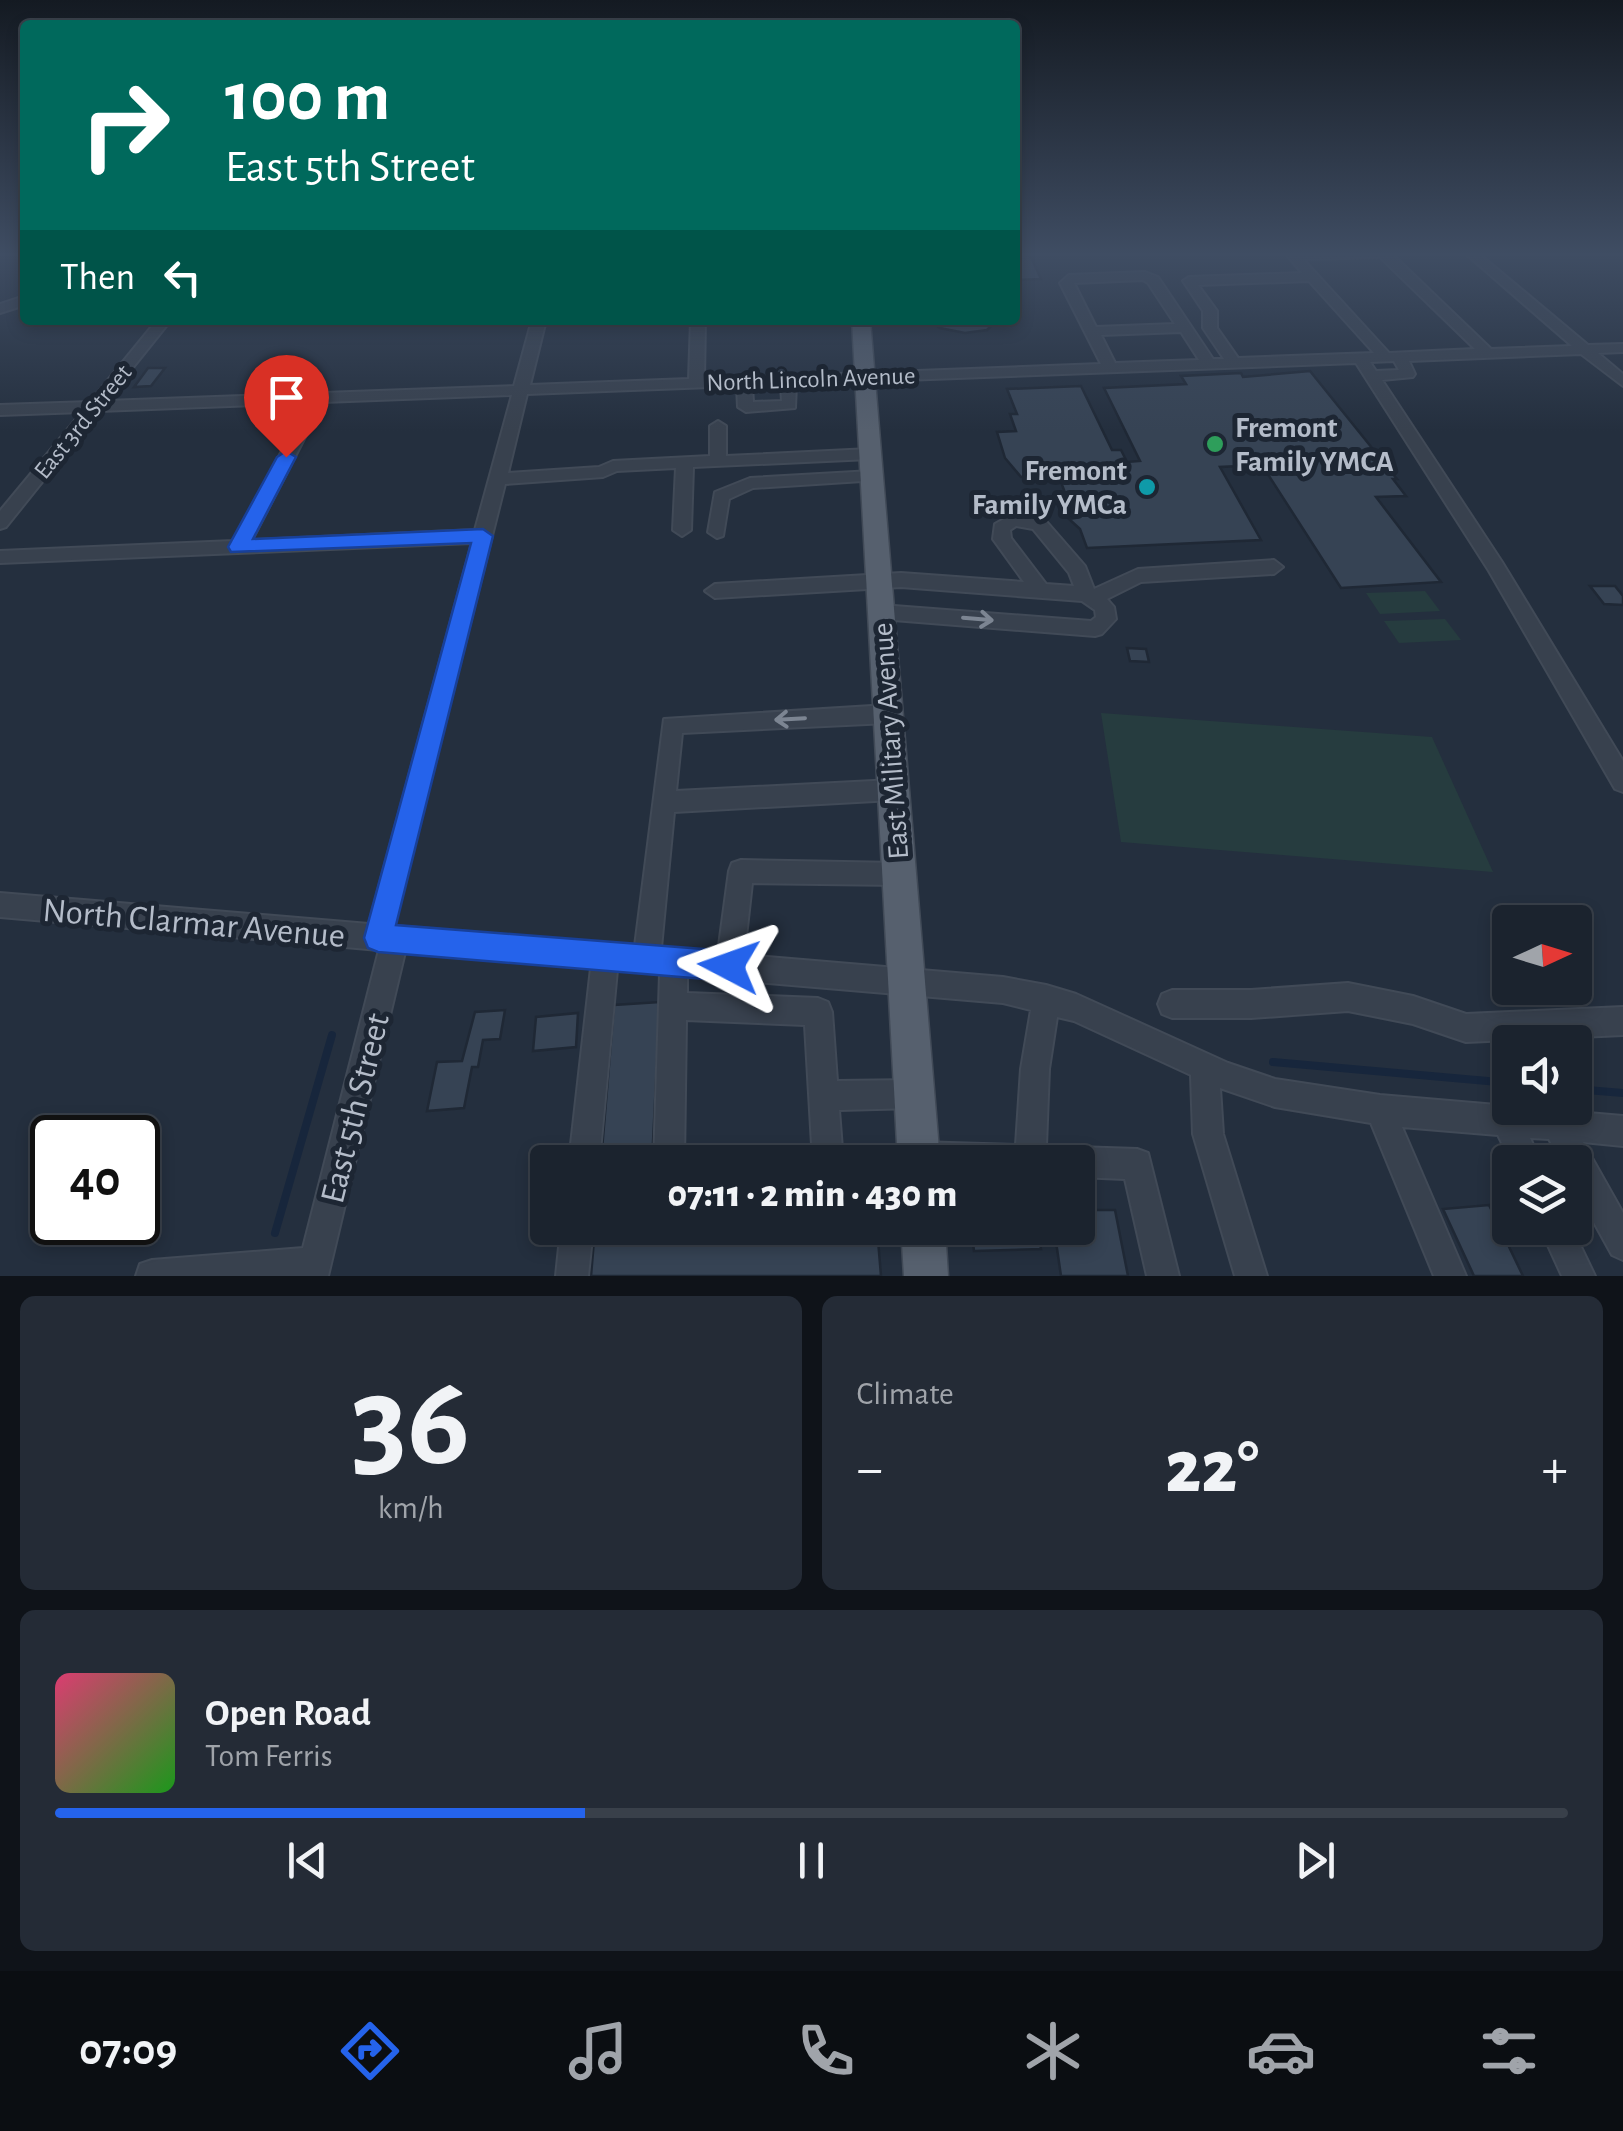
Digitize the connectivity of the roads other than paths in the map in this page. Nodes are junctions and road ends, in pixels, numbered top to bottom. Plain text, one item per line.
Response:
1 (1082, 313) edge
2 (1174, 313) edge
3 (1210, 313) edge
4 (1348, 313) edge
5 (1445, 313) edge
6 (1541, 313) edge
7 (160, 325) edge
8 (538, 325) edge
9 (698, 325) edge
10 (861, 325) edge
11 (1184, 328) junction
12 (1092, 332) junction
13 (1623, 348) edge
14 (1585, 350) junction
15 (1487, 353) junction
16 (1392, 356) junction
17 (1360, 357) junction
18 (1232, 362) junction
19 (1208, 363) junction
20 (1110, 367) junction
21 (865, 376) junction
22 (1372, 376) junction
23 (788, 379) junction
24 (744, 380) junction
25 (696, 382) junction
26 (1623, 382) edge
27 (521, 390) junction
28 (318, 398) junction
29 (94, 406) junction
30 (0, 410) edge
31 (718, 426) dead end
32 (718, 461) junction
33 (685, 462) junction
34 (871, 465) junction
35 (498, 479) junction
36 (0, 523) edge
37 (682, 530) dead end
38 (717, 532) dead end
39 (483, 536) junction
40 (239, 547) junction
41 (0, 558) edge
42 (1274, 567) dead end
43 (1041, 590) junction
44 (715, 591) dead end
45 (1089, 596) junction
46 (880, 597) junction
47 (888, 714) junction
48 (1623, 782) edge
49 (894, 790) junction
50 (664, 802) junction
51 (900, 874) junction
52 (0, 904) edge
53 (387, 939) junction
54 (605, 956) junction
55 (661, 960) junction
56 (729, 966) junction
57 (907, 980) junction
58 (1046, 999) junction
59 (1172, 1004) dead end
60 (673, 1006) junction
61 (1623, 1021) edge
62 (1204, 1067) junction
63 (915, 1094) junction
64 (824, 1096) junction
65 (1380, 1110) junction
66 (1492, 1119) edge
67 (1557, 1125) joint
68 (1623, 1131) edge
69 (586, 1145) edge
70 (669, 1145) edge
71 (827, 1145) edge
72 (918, 1145) edge
73 (1031, 1145) edge
74 (1095, 1163) edge
75 (1623, 1244) edge
76 (575, 1245) edge
77 (924, 1245) edge
78 (1564, 1245) edge
79 (313, 1270) edge
80 (152, 1276) edge
81 (572, 1276) edge
82 (926, 1276) edge
83 (1163, 1276) edge
84 (1251, 1276) edge
85 (1450, 1276) edge
86 (1579, 1276) edge

1 - 12 street
2 - 11 street
3 - 18 street
4 - 16 street
5 - 15 street
6 - 14 street
7 - 29 street, East 3rd Street
8 - 27 street, East 5th Street
9 - 25 street
10 - 21 main road, East Military Avenue
11 - 12 street
11 - 19 street
12 - 20 street
13 - 14 street, North Lincoln Avenue
14 - 15 street, North Lincoln Avenue
14 - 26 street
15 - 16 street, North Lincoln Avenue
16 - 17 street, North Lincoln Avenue
16 - 22 street
17 - 18 street, North Lincoln Avenue
17 - 22 street
18 - 19 street, North Lincoln Avenue
19 - 20 street, North Lincoln Avenue
20 - 21 street, North Lincoln Avenue
21 - 23 street, North Lincoln Avenue
21 - 34 main road, East Military Avenue
22 - 48 street
23 - 24 street, North Lincoln Avenue
23 - 24 street
24 - 25 street, North Lincoln Avenue
25 - 27 street, North Lincoln Avenue
27 - 28 street, North Lincoln Avenue
27 - 35 street, East 5th Street
28 - 29 street, North Lincoln Avenue
28 - 40 street
29 - 30 street, North Lincoln Avenue
29 - 36 street, East 3rd Street
31 - 32 street
32 - 33 street
32 - 34 street
33 - 35 street
33 - 37 street
34 - 38 street
34 - 46 main road, East Military Avenue
35 - 39 street, East 5th Street
39 - 40 street
39 - 53 street, East 5th Street
40 - 41 street
42 - 45 street
43 - 45 street
43 - 45 street
43 - 46 street
44 - 46 street
46 -> 45 street
46 - 47 main road, East Military Avenue
47 - 49 main road, East Military Avenue
47 -> 50 street
49 - 50 street
49 - 51 main road, East Military Avenue
50 - 55 street
51 - 56 street
51 - 57 main road, East Military Avenue
52 - 53 street, North Clarmar Avenue
53 - 54 street, North Clarmar Avenue
53 - 79 street, East 5th Street
54 - 55 street, North Clarmar Avenue
54 - 69 street
55 - 56 street, North Clarmar Avenue
55 - 60 street
56 - 57 street, North Clarmar Avenue
57 - 58 street, North Clarmar Avenue
57 - 63 main road, East Military Avenue
58 - 62 street, North Clarmar Avenue
58 - 73 street
59 - 61 street
60 - 64 street
60 - 70 street
62 - 65 street, North Clarmar Avenue
62 - 84 street
63 - 64 street
63 - 72 main road, East Military Avenue
64 - 71 street
65 - 66 street, North Clarmar Avenue
65 - 85 street
67 - 68 street, North Clarmar Avenue
67 - 75 street
74 - 83 street
76 - 81 street
77 - 82 main road
78 - 86 street
79 - 80 street

